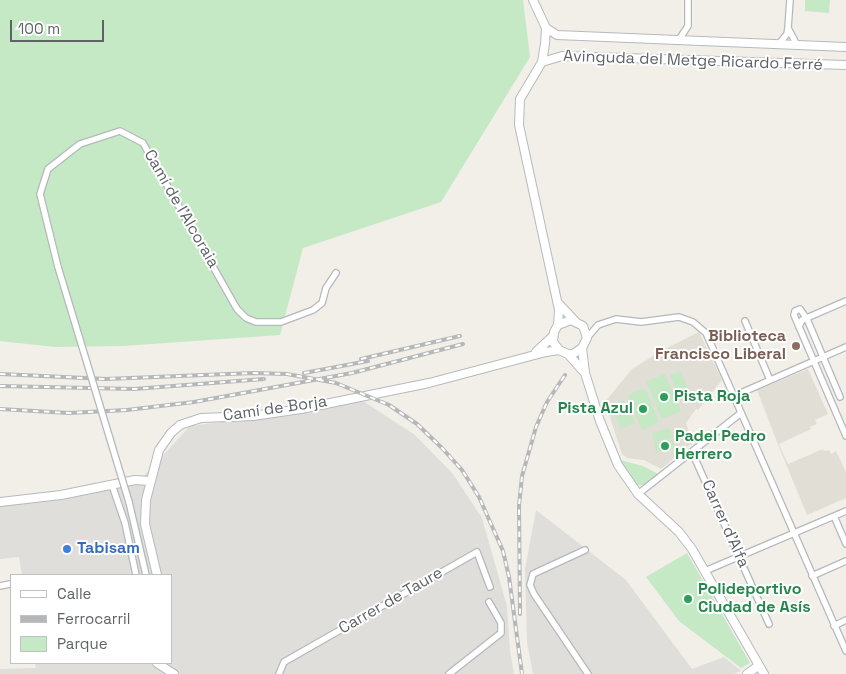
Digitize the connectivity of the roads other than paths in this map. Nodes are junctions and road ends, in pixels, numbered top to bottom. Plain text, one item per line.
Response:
1 (533, 0) edge
2 (688, 0) edge
3 (790, 0) edge
4 (546, 28) junction
5 (788, 28) junction
6 (678, 41) junction
7 (778, 45) junction
8 (797, 45) junction
9 (846, 47) edge
10 (542, 62) junction
11 (846, 65) edge
12 (336, 273) dead end
13 (556, 299) junction
14 (846, 301) edge
15 (806, 319) junction
16 (745, 321) dead end
17 (577, 322) junction
18 (604, 322) junction
19 (558, 325) junction
20 (799, 327) junction
21 (553, 336) junction
22 (587, 338) junction
23 (846, 347) edge
24 (582, 348) junction
25 (559, 350) junction
26 (568, 354) junction
27 (528, 357) junction
28 (824, 357) junction
29 (814, 361) junction
30 (585, 373) junction
31 (770, 380) junction
32 (734, 396) junction
33 (843, 396) edge
34 (831, 402) junction
35 (741, 413) junction
36 (846, 436) edge
37 (692, 452) junction
38 (150, 481) junction
39 (112, 485) junction
40 (638, 494) junction
41 (0, 502) edge
42 (846, 511) edge
43 (834, 516) junction
44 (793, 534) junction
45 (846, 544) edge
46 (585, 550) dead end
47 (739, 557) junction
48 (846, 561) edge
49 (704, 571) junction
50 (136, 574) edge
51 (146, 574) edge
52 (158, 574) edge
53 (812, 576) junction
54 (10, 584) dead end
55 (0, 586) edge
56 (490, 587) dead end
57 (489, 602) dead end
58 (846, 620) edge
59 (769, 624) dead end
60 (834, 626) junction
61 (846, 651) edge
62 (159, 664) edge
63 (758, 666) junction
64 (174, 674) edge
65 (279, 674) edge
66 (449, 674) edge
67 (588, 674) edge
68 (747, 674) edge
69 (764, 674) edge

1 - 4 street
2 - 6 street
3 - 5 street
4 - 6 street, Avinguda del Metge Ricardo Ferré
4 - 10 street
5 - 7 street
5 - 8 street
6 - 7 street, Avinguda del Metge Ricardo Ferré
7 - 8 street, Avinguda del Metge Ricardo Ferré
8 - 9 street, Avinguda del Metge Ricardo Ferré
10 - 11 street, Avinguda del Metge Ricardo Ferré
10 - 13 street
12 - 51 street, Camí de l'Alcoraia, bridge
13 - 17 street
13 - 19 street
14 - 15 street
15 - 20 street
15 - 20 street
15 - 28 street
16 - 31 street
17 - 18 street
17 - 19 street
17 - 22 street
18 - 22 street
18 - 32 street
19 - 21 street
20 - 29 street
21 - 25 street
21 - 27 street, Camí de Borja
22 - 24 street
23 - 28 street
24 - 26 street
24 - 30 street
25 - 26 street
25 - 27 street, Camí de Borja
26 - 30 street
27 - 38 street, Camí de Borja
28 - 29 street
28 - 33 street
29 - 31 street
29 - 34 street
30 - 40 street
31 - 32 street
32 - 35 street
33 - 34 street
34 - 36 street
35 - 37 street
35 - 44 street
37 - 40 street
37 - 47 street, Carrer d'Alfa
38 - 39 street
38 - 52 street, Camí de Borja
39 - 41 street
39 - 50 street
40 - 49 street
42 - 43 street
43 - 44 street
43 - 45 street
44 - 47 street
44 - 53 street
46 - 67 street
47 - 49 street
47 - 59 street, Carrer d'Alfa
48 - 53 street
49 - 63 street
53 - 60 street
54 - 55 street
56 - 65 street, Carrer de Taure
57 - 66 street
58 - 60 street
60 - 61 street
62 - 64 street
63 - 68 street
63 - 69 street

